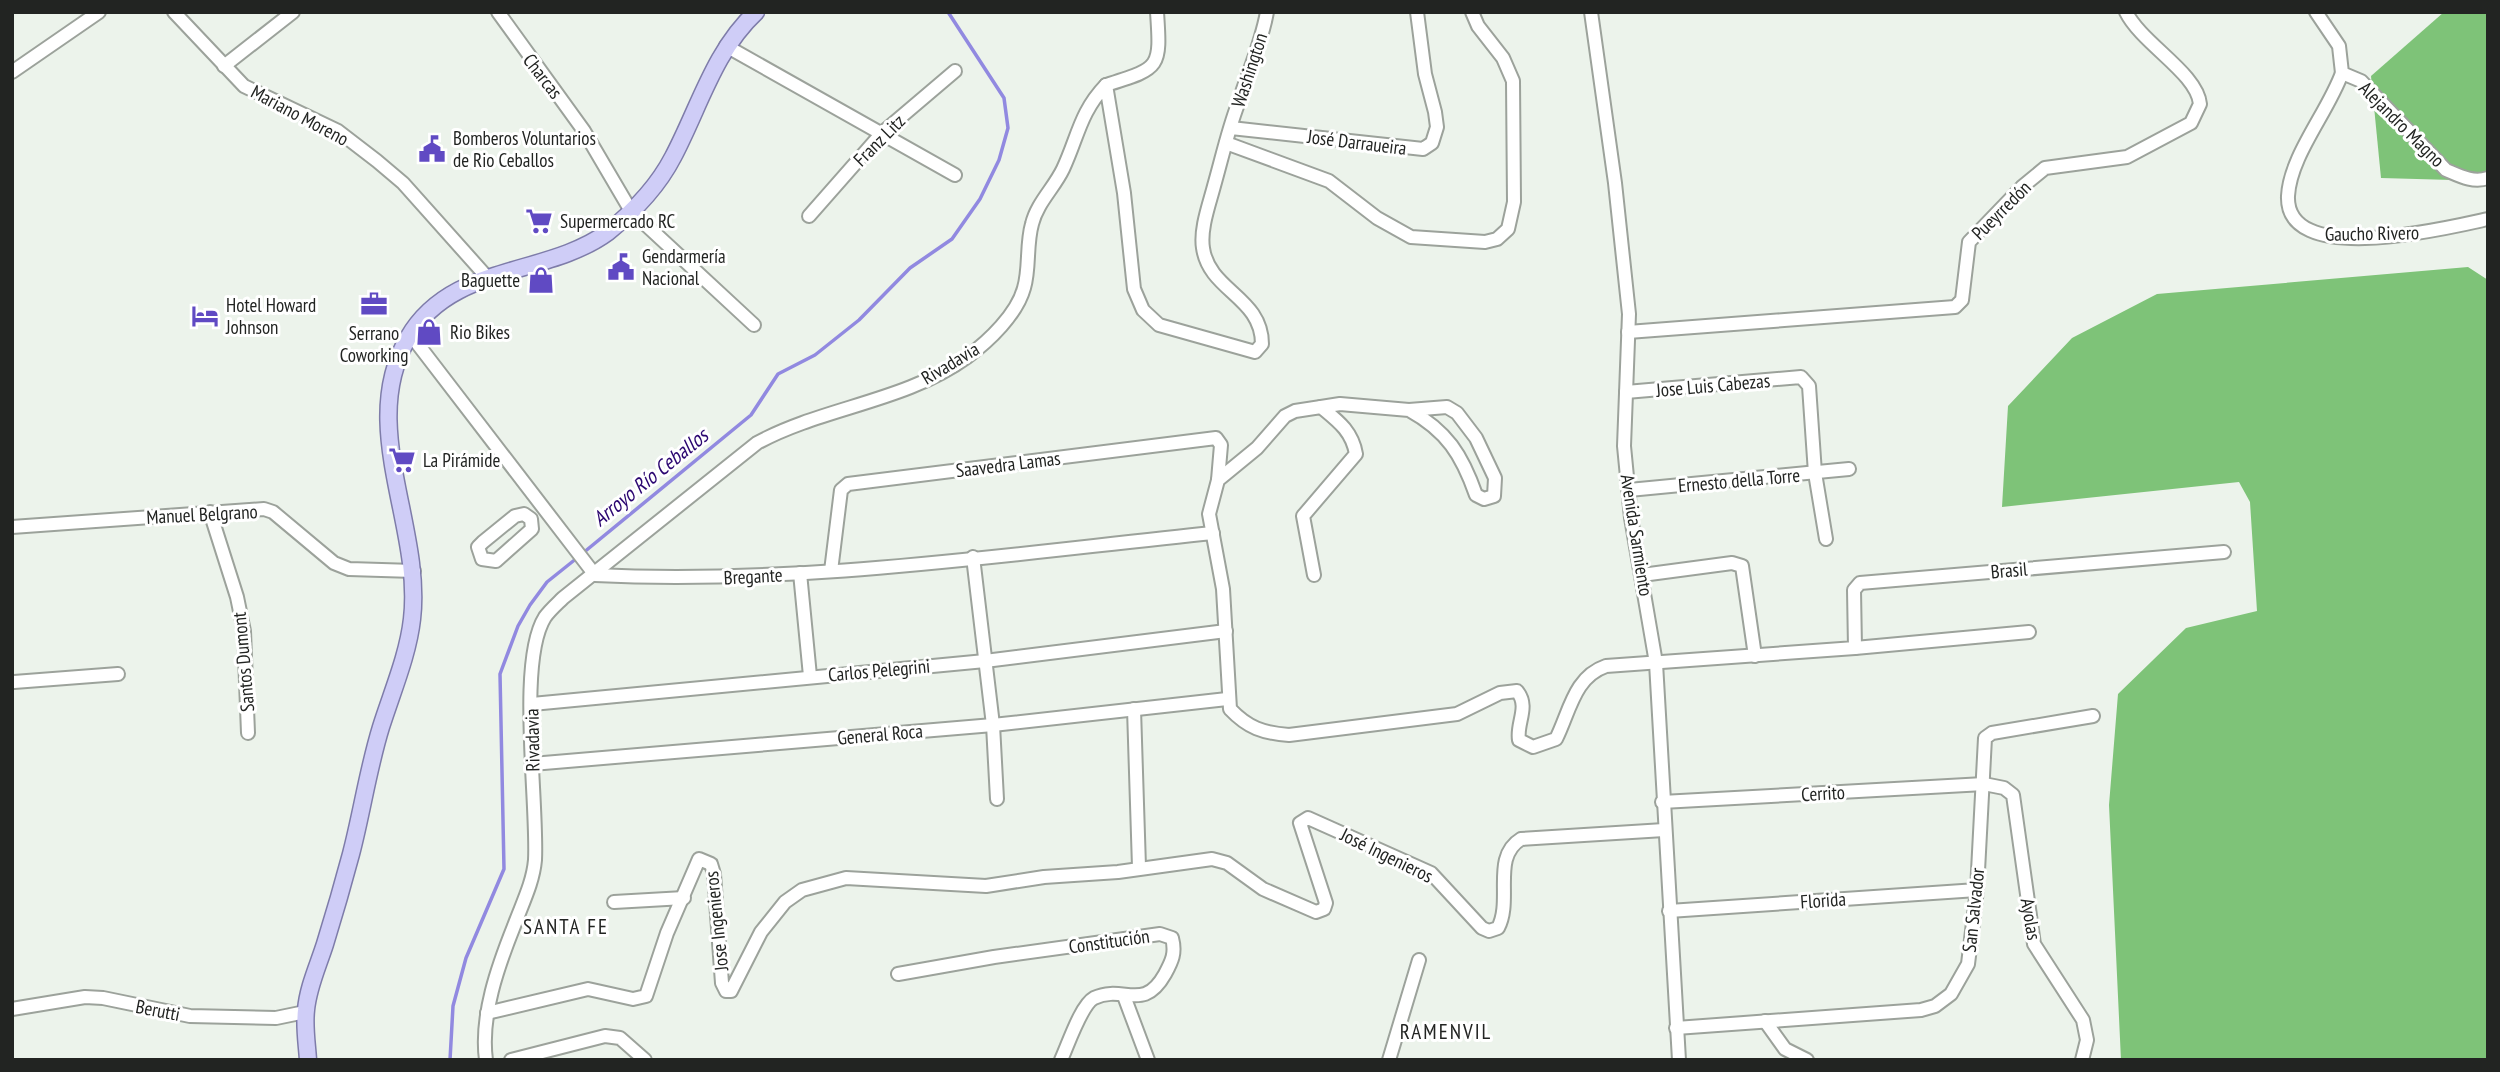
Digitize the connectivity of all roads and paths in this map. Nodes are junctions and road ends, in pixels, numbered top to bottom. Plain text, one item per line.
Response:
1 (99, 12) edge
2 (174, 12) edge
3 (293, 12) edge
4 (498, 12) edge
5 (756, 12) edge
6 (1157, 12) edge
7 (1266, 12) edge
8 (1417, 12) edge
9 (1472, 12) edge
10 (1591, 12) edge
11 (2126, 12) edge
12 (2316, 12) edge
13 (726, 46) junction
14 (224, 66) junction
15 (955, 71) dead end
16 (12, 72) edge
17 (2342, 73) junction
18 (1106, 85) junction
19 (1231, 128) junction
20 (882, 133) junction
21 (1226, 143) junction
22 (955, 175) dead end
23 (2488, 178) edge
24 (631, 211) junction
25 (809, 216) dead end
26 (2488, 219) edge
27 (486, 276) junction
28 (754, 325) dead end
29 (1628, 332) junction
30 (410, 334) junction
31 (1626, 392) junction
32 (1321, 407) junction
33 (1409, 410) junction
34 (1849, 469) dead end
35 (1815, 473) junction
36 (1218, 480) junction
37 (1629, 490) junction
38 (545, 509) junction
39 (209, 512) junction
40 (531, 519) dead end
41 (12, 527) edge
42 (1213, 533) junction
43 (1826, 539) dead end
44 (2224, 552) dead end
45 (973, 557) junction
46 (592, 571) junction
47 (831, 571) junction
48 (414, 572) junction
49 (800, 573) junction
50 (1314, 575) dead end
51 (1642, 575) junction
52 (1226, 631) junction
53 (2029, 632) dead end
54 (1855, 648) junction
55 (1755, 656) junction
56 (985, 661) junction
57 (1657, 663) junction
58 (118, 674) dead end
59 (810, 676) junction
60 (13, 679) edge
61 (1227, 699) junction
62 (532, 704) junction
63 (1134, 709) junction
64 (2094, 716) dead end
65 (993, 725) junction
66 (248, 733) dead end
67 (533, 764) junction
68 (1984, 785) junction
69 (997, 799) dead end
70 (1662, 802) junction
71 (1664, 830) junction
72 (1189, 861) joint
73 (1139, 867) junction
74 (1977, 890) junction
75 (684, 898) junction
76 (614, 902) dead end
77 (1669, 911) junction
78 (1419, 960) dead end
79 (898, 974) dead end
80 (1124, 996) junction
81 (12, 1009) edge
82 (305, 1012) junction
83 (487, 1013) junction
84 (1765, 1021) junction
85 (1676, 1028) junction
86 (308, 1060) edge
87 (486, 1060) edge
88 (511, 1060) edge
89 (645, 1060) edge
90 (1061, 1060) edge
91 (1147, 1060) edge
92 (1390, 1060) edge
93 (1679, 1060) edge
94 (1807, 1060) edge
95 (2082, 1060) edge

1 - 16 street
2 - 14 street, Mariano Moreno
3 - 14 street
4 - 24 street, Charcas
5 - 13 main road
6 - 18 street
7 - 19 street, Washington
8 - 19 street, José Darraueira
9 - 21 street
10 - 29 street, Avenida Sarmiento
11 - 29 street, Pueyrredón
12 - 17 street, Alejandro Magno
13 - 20 street
13 - 24 main road
14 - 27 street, Mariano Moreno
15 - 20 street, Franz Litz
17 - 23 street, Alejandro Magno
17 - 26 street, Gaucho Rivero
18 - 21 street
18 - 46 street, Rivadavia
19 - 21 street
20 - 22 street
20 - 25 street, Franz Litz
24 - 27 main road
24 - 28 street, Charcas
27 - 30 main road
29 - 31 street, Avenida Sarmiento
30 - 38 street
30 - 48 main road
31 - 35 street, Jose Luis Cabezas
31 - 37 street, Avenida Sarmiento
32 - 33 street
32 - 36 street
32 - 50 street
33 - 33 street
34 - 35 street, Ernesto della Torre
35 - 37 street, Ernesto della Torre
35 - 43 street
36 - 42 street
36 - 47 street, Saavedra Lamas
37 - 51 street, Avenida Sarmiento
38 - 40 street
38 - 46 street
39 - 41 street, Manuel Belgrano
39 - 48 street, Manuel Belgrano
39 - 66 street, Santos Dumont
42 - 45 street, Bregante
42 - 52 street
44 - 54 street, Brasil
45 - 47 street, Bregante
45 - 56 street
46 - 49 street, Bregante
46 - 62 street, Rivadavia
47 - 49 street, Bregante
48 - 82 main road
49 - 59 street
51 - 55 street
51 - 57 street, Avenida Sarmiento
52 - 56 street, Carlos Pelegrini
52 - 61 street
53 - 54 street
54 - 55 street
55 - 57 street
56 - 59 street, Carlos Pelegrini
56 - 65 street
57 - 61 street
57 - 70 street, Avenida Sarmiento
58 - 60 street
59 - 62 street, Carlos Pelegrini
61 - 63 street, General Roca
62 - 67 street, Rivadavia
63 - 65 street, General Roca
63 - 73 street
64 - 68 street, San Salvador
65 - 67 street, General Roca
65 - 69 street
67 - 83 street, Rivadavia
68 - 70 street, Cerrito
68 - 74 street, San Salvador
68 - 95 street, Ayolas
70 - 71 street, Avenida Sarmiento
71 - 72 street, José Ingenieros
71 - 77 street, Avenida Sarmiento
72 - 73 street, Jose Ingenieros
73 - 75 street, Jose Ingenieros
74 - 77 street, Florida
74 - 84 street, San Salvador
75 - 76 street
75 - 83 street, Jose Ingenieros
77 - 85 street, Avenida Sarmiento
78 - 92 street
79 - 80 street, Constitución
80 - 90 street, Constitución
80 - 91 street
81 - 82 street, Berutti
82 - 86 main road
83 - 87 street, Rivadavia
84 - 85 street, San Salvador
84 - 94 street
85 - 93 street, Avenida Sarmiento
88 - 89 street

